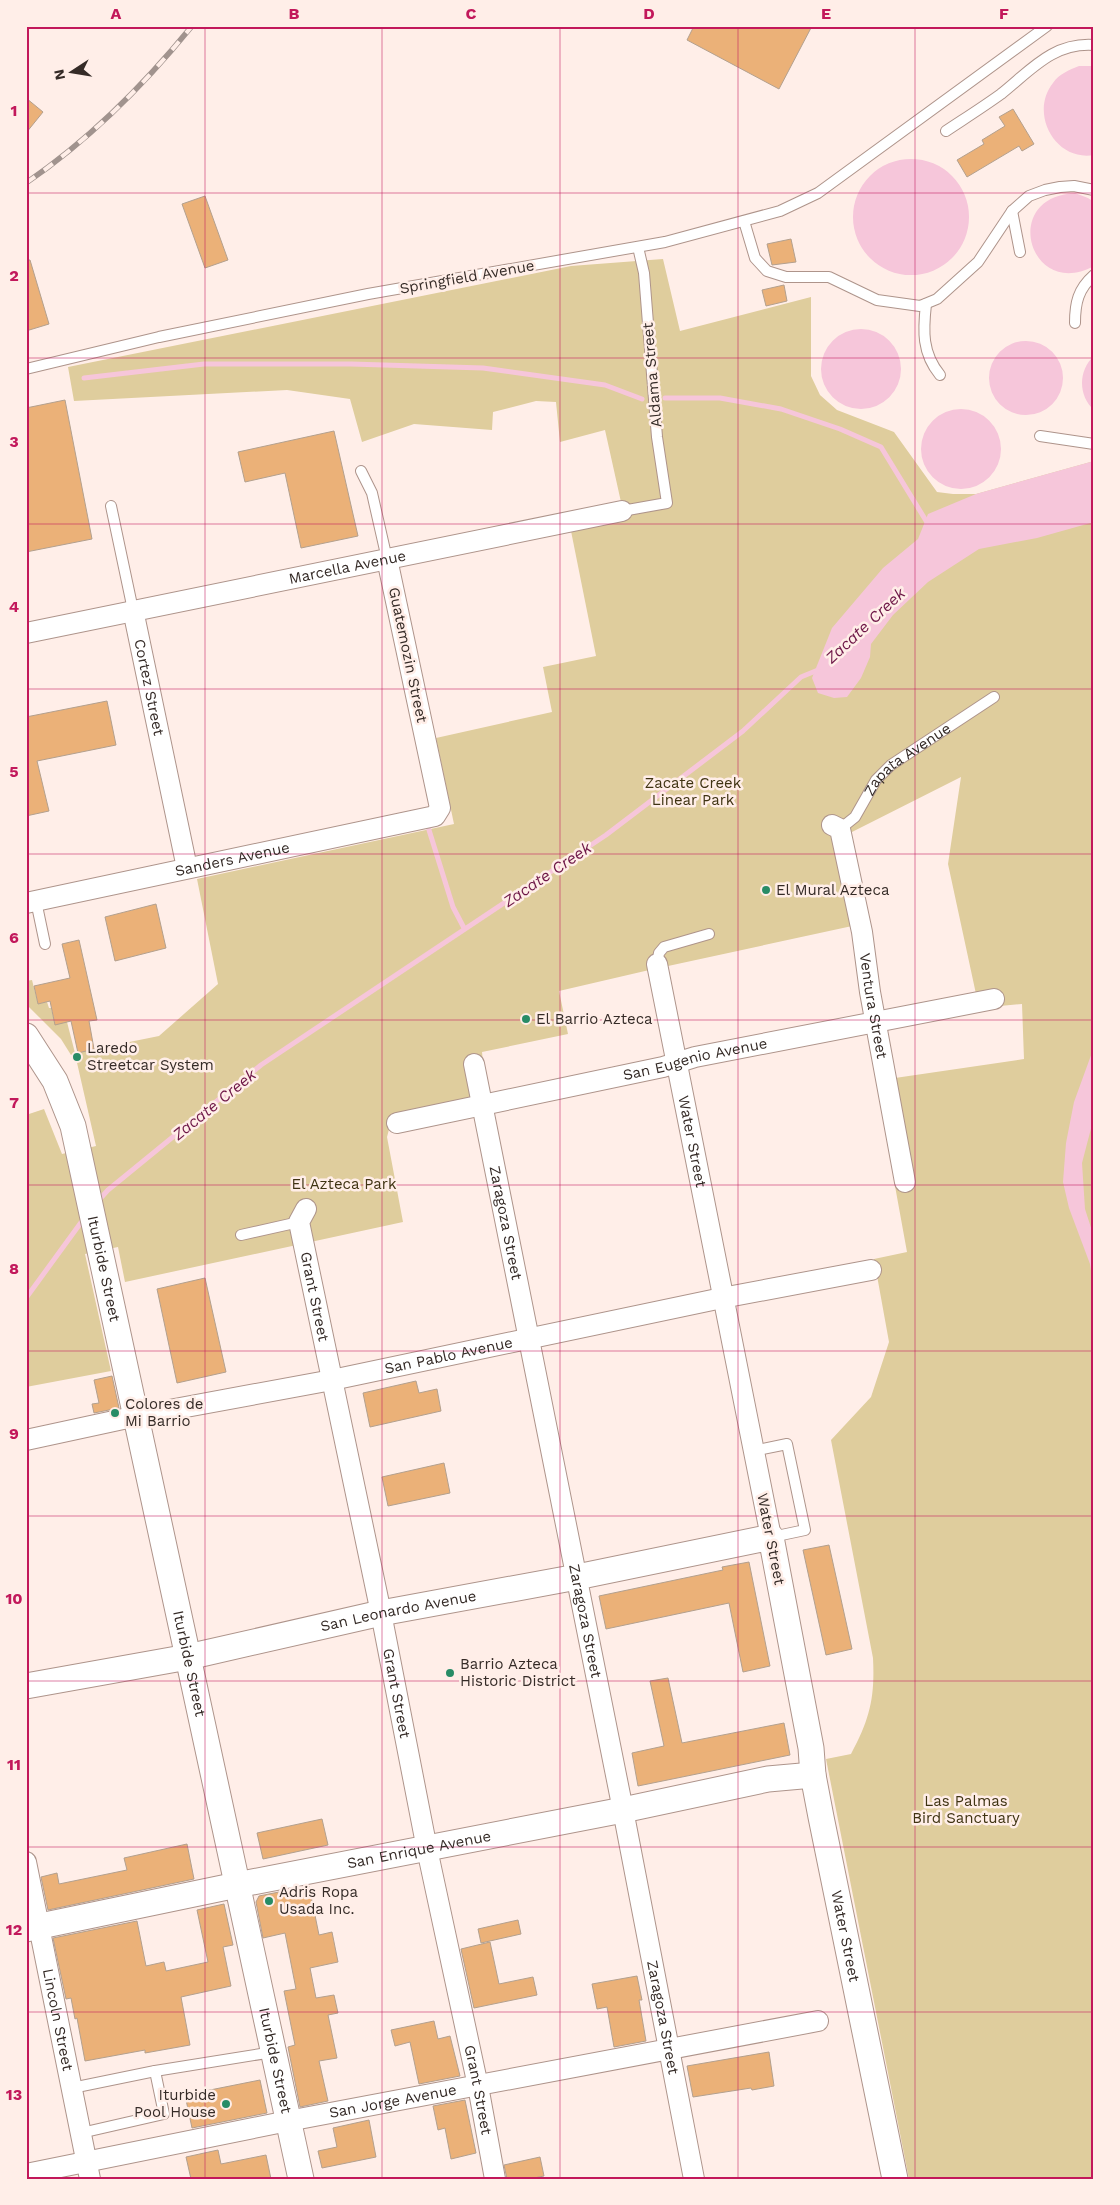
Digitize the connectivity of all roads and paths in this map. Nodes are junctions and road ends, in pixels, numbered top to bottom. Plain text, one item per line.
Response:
1 (1047, 26) edge
2 (1094, 45) edge
3 (946, 131) dead end
4 (1094, 190) edge
5 (1012, 211) junction
6 (744, 221) junction
7 (638, 248) junction
8 (1020, 252) dead end
9 (1094, 275) edge
10 (926, 304) junction
11 (1075, 323) dead end
12 (26, 369) edge
13 (940, 375) dead end
14 (1040, 436) dead end
15 (1094, 444) edge
16 (361, 471) dead end
17 (667, 503) joint
18 (111, 506) dead end
19 (622, 511) joint
20 (387, 559) junction
21 (133, 610) junction
22 (26, 633) edge
23 (994, 697) dead end
24 (439, 813) joint
25 (836, 827) joint
26 (187, 868) junction
27 (31, 902) edge
28 (709, 934) dead end
29 (45, 944) dead end
30 (657, 964) joint
31 (994, 999) dead end
32 (875, 1022) junction
33 (26, 1036) edge
34 (678, 1062) junction
35 (474, 1064) dead end
36 (482, 1104) junction
37 (397, 1123) dead end
38 (905, 1182) dead end
39 (302, 1216) joint
40 (241, 1235) dead end
41 (871, 1270) dead end
42 (722, 1298) junction
43 (530, 1340) junction
44 (332, 1380) junction
45 (137, 1416) junction
46 (26, 1440) edge
47 (753, 1451) junction
48 (771, 1537) junction
49 (577, 1577) junction
50 (381, 1613) junction
51 (188, 1657) junction
52 (26, 1686) edge
53 (813, 1775) junction
54 (623, 1810) junction
55 (426, 1849) junction
56 (26, 1862) edge
57 (237, 1885) junction
58 (33, 1928) edge
59 (818, 2021) dead end
60 (670, 2048) junction
61 (273, 2052) junction
62 (155, 2070) junction
63 (478, 2086) junction
64 (72, 2088) junction
65 (288, 2121) junction
66 (81, 2133) junction
67 (88, 2170) edge
68 (26, 2174) edge
69 (301, 2179) edge
70 (495, 2179) edge
71 (694, 2179) edge
72 (895, 2179) edge

1 - 6 lane, Springfield Avenue
2 - 3 lane
4 - 5 lane
5 - 8 lane
5 - 10 lane
6 - 7 lane, Springfield Avenue
6 - 10 lane
7 - 12 lane, Springfield Avenue
7 - 17 lane, Aldama Street
9 - 11 lane
10 - 13 lane
14 - 15 lane
16 - 20 lane, Guatemozin Street
17 - 19 lane, Marcella Avenue
18 - 21 lane, Cortez Street
19 - 20 street, Marcella Avenue
20 - 21 street, Marcella Avenue
20 - 24 street, Guatemozin Street
21 - 22 street, Marcella Avenue
21 - 26 street, Cortez Street
23 - 25 lane, Zapata Avenue
24 - 26 street, Sanders Avenue
25 - 32 street, Ventura Street
26 - 27 street, Sanders Avenue
27 - 29 lane
28 - 30 lane, Water Street
30 - 34 street, Water Street
31 - 32 street, San Eugenio Avenue
32 - 34 street, San Eugenio Avenue
32 - 38 street, Ventura Street
33 - 45 street, Iturbide Street
34 - 36 street, San Eugenio Avenue
34 - 42 street, Water Street
35 - 36 street, Zaragoza Street
36 - 37 street, San Eugenio Avenue
36 - 43 street, Zaragoza Street
39 - 40 lane
39 - 44 street, Grant Street
41 - 42 street, San Pablo Avenue
42 - 43 street, San Pablo Avenue
42 - 47 street, Water Street
43 - 44 street, San Pablo Avenue
43 - 49 street, Zaragoza Street
44 - 45 street, San Pablo Avenue
44 - 50 street, Grant Street
45 - 46 street, San Pablo Avenue
45 - 51 street, Iturbide Street
47 - 48 street, Water Street
47 - 48 lane
48 - 49 street, San Leonardo Avenue
48 - 53 street, Water Street
49 - 50 street, San Leonardo Avenue
49 - 54 street, Zaragoza Street
50 - 51 street, San Leonardo Avenue
50 - 55 street, Grant Street
51 - 52 street, San Leonardo Avenue
51 - 57 street, Iturbide Street
53 - 54 street, San Enrique Avenue
53 - 72 street, Water Street
54 - 55 street, San Enrique Avenue
54 - 60 street, Zaragoza Street
55 - 57 street, San Enrique Avenue
55 - 63 street, Grant Street
56 - 58 street, Lincoln Street
57 - 58 street, San Enrique Avenue
57 - 61 street, Iturbide Street
58 - 64 street, Lincoln Street
59 - 60 street, San Jorge Avenue
60 - 63 street, San Jorge Avenue
60 - 71 street, Zaragoza Street
61 - 62 lane
61 - 65 street, Iturbide Street
62 - 64 lane
62 - 66 lane
63 - 65 street, San Jorge Avenue
63 - 70 street, Grant Street
64 - 66 street, Lincoln Street
65 - 67 street, San Jorge Avenue
65 - 69 street, Iturbide Street
66 - 67 street, Lincoln Street
67 - 68 street, San Jorge Avenue

